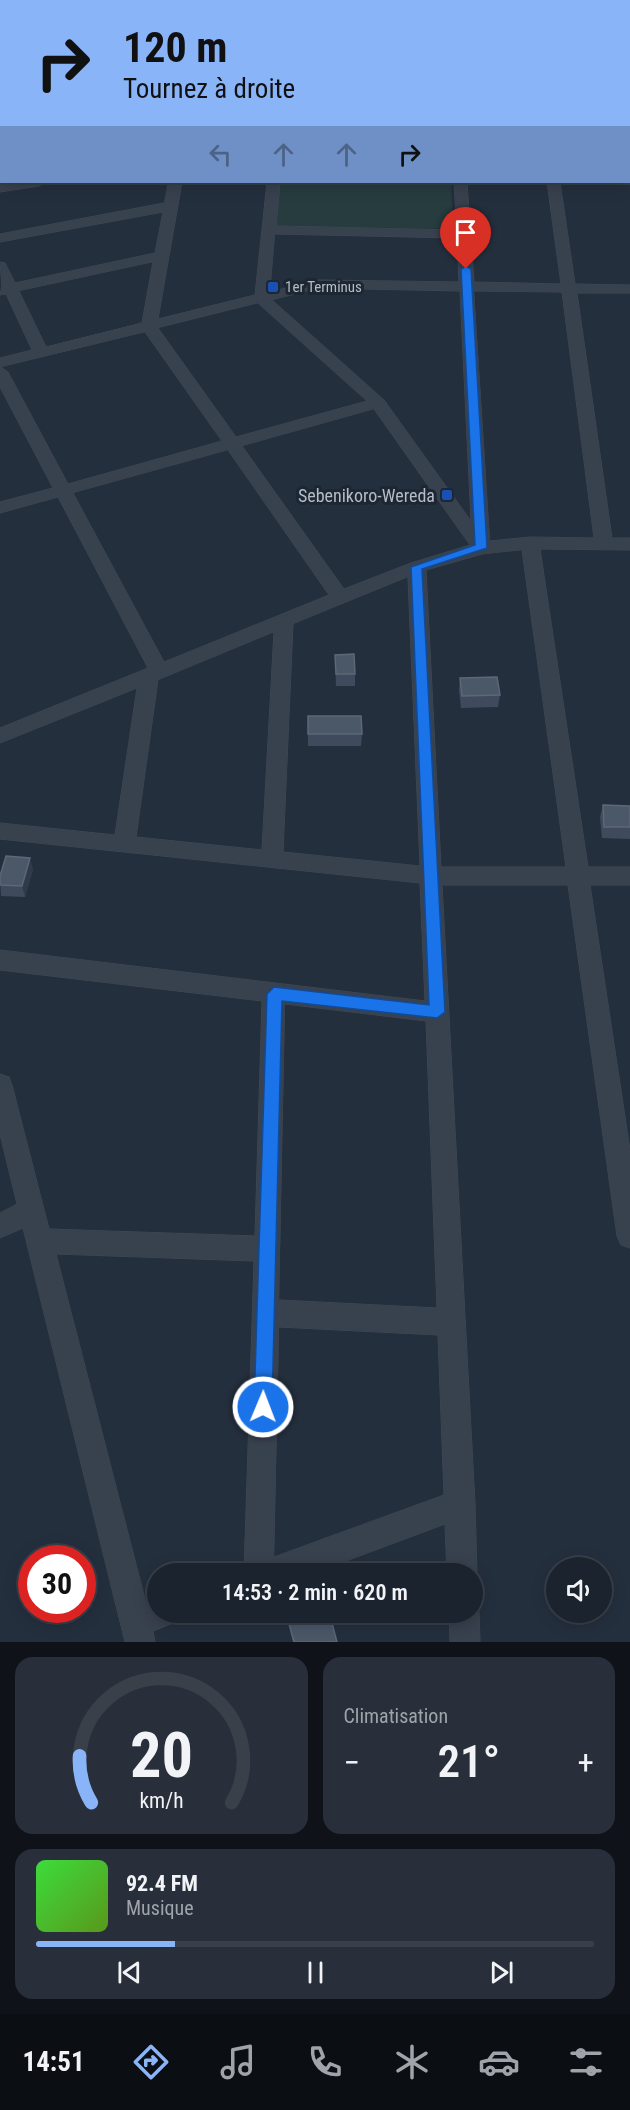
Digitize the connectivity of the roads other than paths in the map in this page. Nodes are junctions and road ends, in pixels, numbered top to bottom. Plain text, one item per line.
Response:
1 (32, 183) edge
2 (176, 183) edge
3 (273, 183) edge
4 (461, 183) edge
5 (554, 183) edge
6 (0, 188) edge
7 (171, 206) junction
8 (268, 230) junction
9 (464, 234) junction
10 (0, 238) edge
11 (162, 256) junction
12 (0, 266) edge
13 (467, 287) junction
14 (569, 288) junction
15 (5, 289) edge
16 (630, 289) edge
17 (262, 298) junction
18 (149, 326) junction
19 (41, 353) junction
20 (0, 363) edge
21 (0, 372) edge
22 (378, 403) junction
23 (232, 444) junction
24 (63, 491) junction
25 (0, 508) edge
26 (530, 543) junction
27 (604, 544) junction
28 (630, 544) edge
29 (481, 548) junction
30 (417, 567) junction
31 (340, 597) junction
32 (284, 620) junction
33 (154, 673) junction
34 (0, 736) edge
35 (0, 831) edge
36 (124, 844) junction
37 (272, 859) junction
38 (432, 876) junction
39 (578, 876) junction
40 (630, 876) edge
41 (0, 960) edge
42 (274, 994) junction
43 (437, 1012) junction
44 (0, 1085) edge
45 (31, 1210) junction
46 (0, 1226) edge
47 (630, 1236) edge
48 (39, 1241) junction
49 (268, 1249) junction
50 (266, 1313) junction
51 (451, 1322) junction
52 (459, 1504) junction
53 (259, 1563) edge
54 (299, 1563) edge
55 (462, 1563) edge
56 (464, 1623) edge
57 (146, 1626) edge
58 (465, 1642) edge

1 - 6 street
2 - 7 street
3 - 8 street
4 - 9 street
5 - 14 street
7 - 10 street
7 - 11 street
8 - 9 street
8 - 17 street
9 - 13 street
11 - 15 street
11 - 18 street
12 - 15 street
13 - 14 street
13 - 17 street
13 - 29 street
14 - 16 street
14 - 27 street
15 - 19 street
17 - 18 street
17 - 22 street
18 - 19 street
18 - 23 street
19 - 20 street
21 - 24 street
22 - 23 street
22 - 29 street
23 - 24 street
23 - 31 street
24 - 25 street
24 - 33 street
26 - 27 street
26 - 29 street
26 - 39 street
27 - 28 street
29 - 30 street
30 - 31 street
30 - 38 street
31 - 32 street
32 - 33 street
32 - 37 street
33 - 34 street
33 - 36 street
35 - 36 street
36 - 37 street
37 - 38 street
38 - 39 street
38 - 43 street
39 - 40 street
39 - 47 street
41 - 42 street
42 - 43 street
42 - 49 street
43 - 51 street
44 - 45 street
45 - 46 street
45 - 48 street
48 - 49 street
48 - 57 street
49 - 50 street
50 - 51 street
50 - 53 street
51 - 52 street
52 - 54 street
52 - 55 street
56 - 58 street

